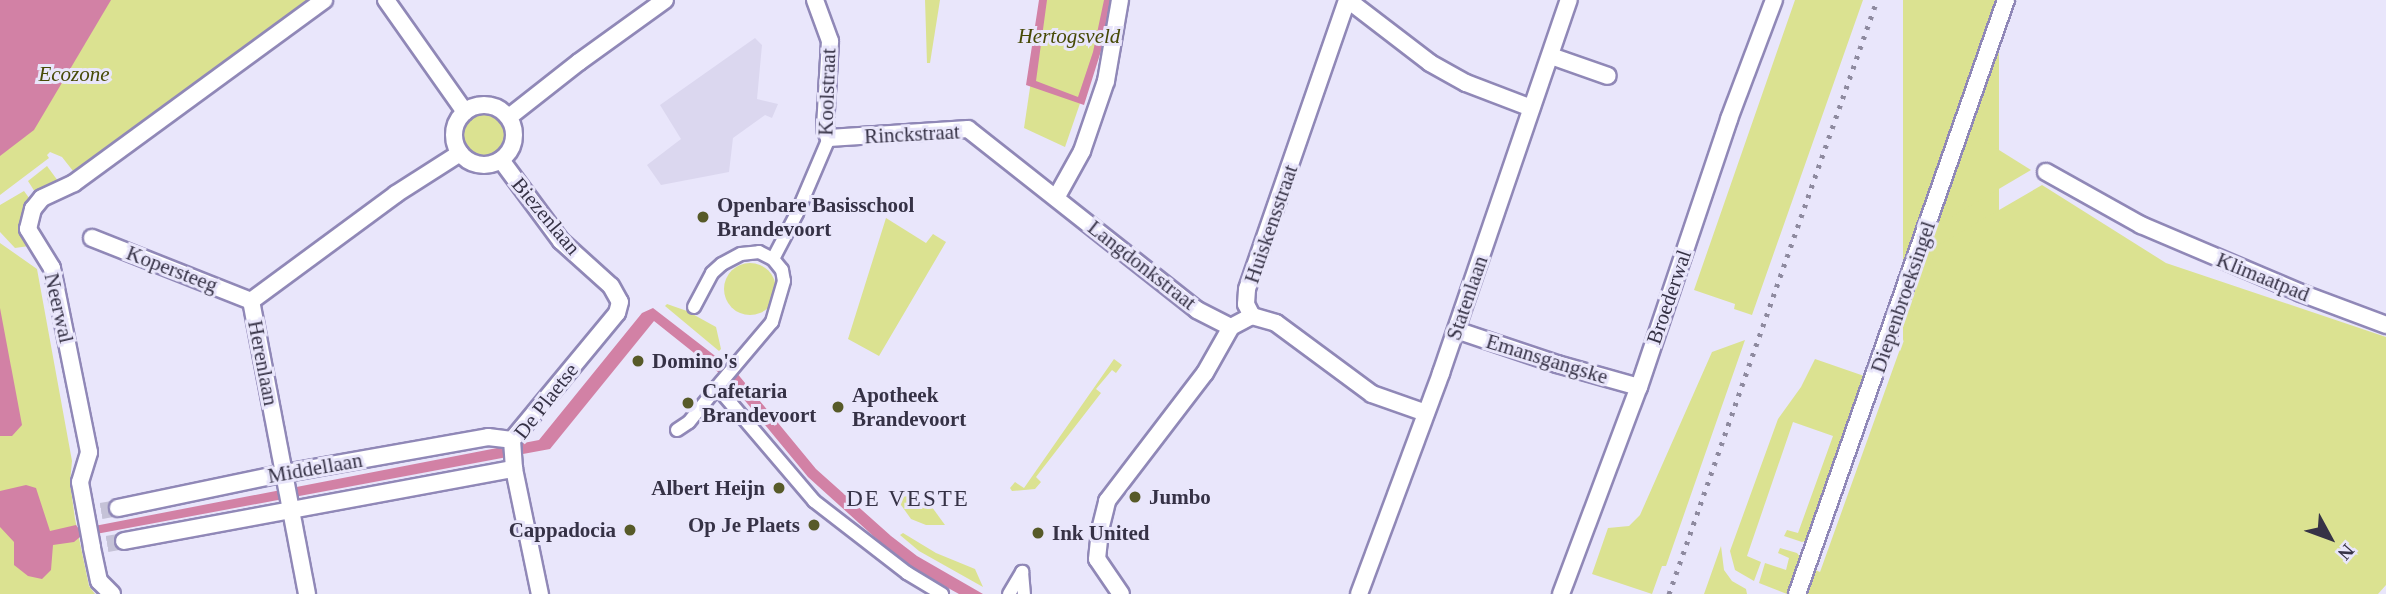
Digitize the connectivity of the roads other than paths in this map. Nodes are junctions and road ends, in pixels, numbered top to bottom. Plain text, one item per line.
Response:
1 (324, 0) edge
2 (386, 0) edge
3 (665, 0) edge
4 (815, 0) edge
5 (1120, 0) edge
6 (1348, 0) edge
7 (1569, 0) edge
8 (1774, 0) edge
9 (2006, 0) edge
10 (1551, 56) junction
11 (1608, 76) dead end
12 (1531, 108) junction
13 (465, 112) junction
14 (509, 117) junction
15 (829, 138) junction
16 (460, 153) junction
17 (501, 160) junction
18 (2046, 172) dead end
19 (1056, 198) junction
20 (92, 237) dead end
21 (773, 259) junction
22 (251, 301) junction
23 (620, 302) joint
24 (694, 307) dead end
25 (1252, 316) junction
26 (2386, 325) edge
27 (1231, 327) junction
28 (1456, 330) junction
29 (724, 378) junction
30 (1639, 387) junction
31 (1426, 413) junction
32 (677, 430) dead end
33 (513, 452) junction
34 (289, 492) junction
35 (97, 527) junction
36 (124, 541) tunnel mouth
37 (112, 594) edge
38 (307, 594) edge
39 (540, 594) edge
40 (942, 594) edge
41 (1009, 594) edge
42 (1024, 594) edge
43 (1121, 594) edge
44 (1359, 594) edge
45 (1561, 594) edge
46 (1797, 594) edge

1 - 35 street, Neerwal
2 - 13 street
3 - 14 street
4 - 15 street, Koolstraat
5 - 19 street
6 - 12 street
6 - 25 street, Huiskensstraat
7 - 10 street, Statenlaan
8 - 30 street, Broederwal
9 - 46 street, Diepenbroeksingel
10 - 11 street
10 - 12 street, Statenlaan
12 - 28 street, Statenlaan
13 - 14 street
13 - 16 street
14 - 17 street, Biezenlaan
15 - 19 street, Rinckstraat
15 - 21 street, Koolstraat
16 - 17 street, Biezenlaan
16 - 22 street, Herenlaan
17 - 23 street, Biezenlaan
18 - 26 street, Klimaatpad
19 - 27 street, Langdonkstraat
20 - 22 street, Kopersteeg
21 - 24 street
21 - 29 street
22 - 34 street, Herenlaan
23 - 33 street, De Plaetse
25 - 27 street
25 - 31 street
27 - 43 street
28 - 30 street, Emansgangske
28 - 31 street, Statenlaan
29 - 32 street
29 - 40 street
30 - 45 street, Broederwal
31 - 44 street, Statenlaan
33 - 34 street, Middellaan
33 - 34 street, Middellaan
33 - 39 street, De Plaetse
34 - 35 street, Middellaan
34 - 36 street, Middellaan
34 - 38 street, Herenlaan
35 - 37 street, Neerwal
41 - 42 street

